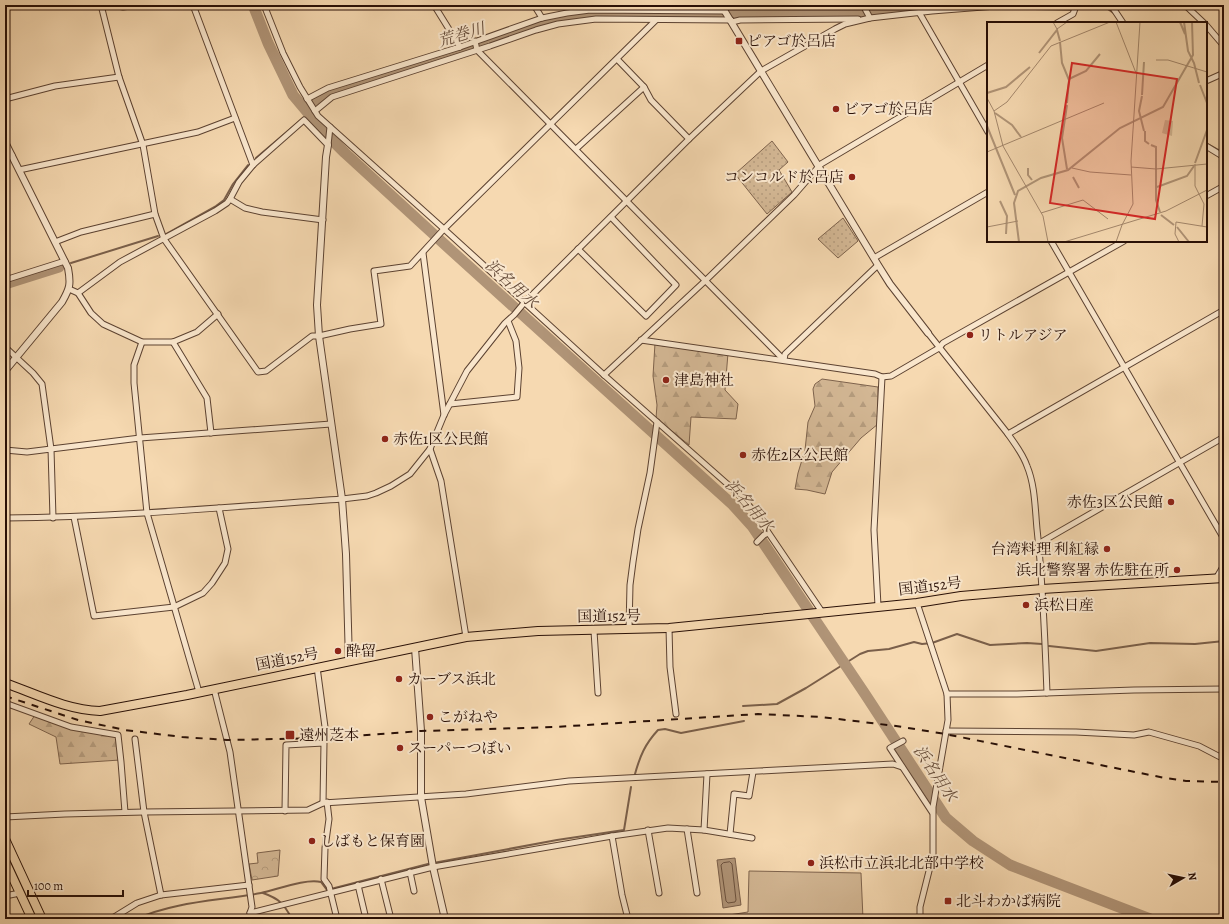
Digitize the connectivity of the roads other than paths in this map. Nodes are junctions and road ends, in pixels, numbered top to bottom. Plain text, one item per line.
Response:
1 (9, 5) edge
2 (102, 5) edge
3 (112, 5) edge
4 (138, 5) edge
5 (193, 5) edge
6 (264, 5) edge
7 (434, 5) edge
8 (534, 5) edge
9 (721, 5) edge
10 (863, 5) edge
11 (1111, 5) edge
12 (1185, 5) edge
13 (1078, 6) edge
14 (5, 7) edge
15 (920, 14) junction
16 (729, 17) junction
17 (542, 18) junction
18 (870, 18) junction
19 (656, 20) junction
20 (863, 20) junction
21 (1059, 22) edge
22 (1122, 22) edge
23 (1203, 22) edge
24 (1207, 26) edge
25 (476, 45) junction
26 (1224, 46) edge
27 (460, 47) junction
28 (617, 59) junction
29 (987, 66) edge
30 (761, 71) junction
31 (1224, 73) edge
32 (119, 77) junction
33 (1207, 81) edge
34 (960, 82) junction
35 (644, 86) junction
36 (5, 99) edge
37 (307, 99) junction
38 (315, 111) junction
39 (236, 118) junction
40 (550, 124) junction
41 (330, 127) junction
42 (987, 130) edge
43 (689, 139) junction
44 (5, 142) edge
45 (143, 145) junction
46 (328, 145) junction
47 (1207, 147) edge
48 (576, 149) junction
49 (8, 156) edge
50 (1224, 157) edge
51 (253, 165) junction
52 (819, 168) junction
53 (19, 170) junction
54 (1224, 186) edge
55 (987, 193) edge
56 (1207, 195) edge
57 (230, 199) junction
58 (626, 202) junction
59 (155, 214) junction
60 (611, 217) junction
61 (323, 220) junction
62 (443, 231) junction
63 (164, 239) junction
64 (55, 242) junction
65 (1052, 242) edge
66 (1122, 242) edge
67 (578, 249) junction
68 (423, 253) junction
69 (874, 258) junction
70 (65, 261) junction
71 (878, 265) junction
72 (1068, 271) junction
73 (5, 280) edge
74 (705, 281) junction
75 (69, 289) junction
76 (78, 293) junction
77 (523, 304) junction
78 (1224, 310) edge
79 (218, 314) junction
80 (508, 321) junction
81 (928, 333) joint
82 (319, 336) junction
83 (641, 340) junction
84 (142, 342) junction
85 (173, 342) junction
86 (5, 346) edge
87 (940, 348) junction
88 (16, 358) junction
89 (784, 360) junction
90 (1124, 367) junction
91 (5, 371) edge
92 (604, 375) junction
93 (882, 377) junction
94 (450, 404) junction
95 (444, 415) junction
96 (331, 424) junction
97 (656, 425) junction
98 (211, 433) junction
99 (1008, 434) junction
100 (1224, 437) edge
101 (140, 438) junction
102 (50, 449) junction
103 (430, 449) junction
104 (5, 450) edge
105 (1179, 463) junction
106 (342, 499) junction
107 (218, 508) junction
108 (147, 513) junction
109 (74, 517) junction
110 (5, 518) edge
111 (53, 518) junction
112 (766, 534) junction
113 (1224, 539) edge
114 (758, 542) dead end
115 (1038, 544) junction
116 (1224, 566) edge
117 (1221, 578) edge
118 (1042, 589) junction
119 (917, 603) junction
120 (878, 606) junction
121 (174, 607) junction
122 (819, 612) junction
123 (669, 628) junction
124 (629, 629) junction
125 (594, 631) junction
126 (466, 637) junction
127 (415, 648) junction
128 (349, 662) junction
129 (317, 667) junction
130 (5, 683) edge
131 (214, 689) junction
132 (1224, 689) edge
133 (199, 692) junction
134 (1047, 693) junction
135 (598, 694) dead end
136 (947, 694) junction
137 (5, 703) edge
138 (676, 714) dead end
139 (325, 727) dead end
140 (946, 731) junction
141 (135, 739) dead end
142 (903, 741) dead end
143 (1224, 759) edge
144 (902, 767) junction
145 (753, 772) junction
146 (707, 774) junction
147 (421, 797) junction
148 (325, 802) junction
149 (932, 809) junction
150 (238, 810) junction
151 (284, 811) junction
152 (125, 812) junction
153 (144, 812) junction
154 (5, 817) edge
155 (687, 829) junction
156 (648, 830) junction
157 (704, 830) junction
158 (730, 834) junction
159 (612, 836) junction
160 (752, 838) dead end
161 (5, 839) edge
162 (5, 862) edge
163 (433, 863) junction
164 (410, 872) junction
165 (381, 879) junction
166 (358, 885) junction
167 (249, 886) junction
168 (330, 890) junction
169 (414, 891) dead end
170 (659, 892) dead end
171 (20, 893) junction
172 (697, 893) dead end
173 (161, 895) junction
174 (5, 896) edge
175 (5, 911) edge
176 (250, 916) edge
177 (443, 918) edge
178 (7, 919) edge
179 (32, 919) edge
180 (42, 919) edge
181 (111, 919) edge
182 (337, 919) edge
183 (366, 919) edge
184 (391, 919) edge
185 (628, 919) edge
186 (920, 919) edge

1 - 14 street
2 - 32 street
3 - 4 street
5 - 39 street
6 - 37 street
7 - 27 street
8 - 17 street
9 - 16 street
10 - 18 street
11 - 22 street
12 - 23 street
13 - 15 street
13 - 21 street
15 - 18 street
15 - 34 street
16 - 17 street
16 - 19 street
16 - 20 street
16 - 30 street
17 - 25 street
18 - 20 street
19 - 25 street
19 - 28 street
20 - 30 street
24 - 26 street
25 - 27 street
25 - 38 street
25 - 40 street
27 - 37 street
28 - 35 street
28 - 40 street
29 - 34 street
30 - 43 street
30 - 52 street
31 - 33 street
32 - 36 street
32 - 45 street
34 - 42 street
34 - 52 street
35 - 43 street
35 - 48 street
37 - 38 street
38 - 41 street
39 - 45 street
39 - 51 street
40 - 48 street
40 - 62 street
41 - 46 street
41 - 62 street
43 - 58 street
44 - 49 street
45 - 53 street
45 - 59 street
46 - 51 street
46 - 61 street
47 - 50 street
48 - 58 street
49 - 53 street
51 - 57 street
52 - 69 street
52 - 74 street
53 - 64 street
54 - 56 street
55 - 69 street
57 - 61 street
57 - 63 street
58 - 60 street
58 - 74 street
59 - 63 street
59 - 64 street
60 - 67 street
60 - 67 street
61 - 82 street
62 - 68 street
62 - 77 street
63 - 76 street
63 - 79 street
64 - 70 street
65 - 72 street
66 - 72 street
67 - 77 street
68 - 82 street
68 - 95 street
69 - 71 street
70 - 73 street
70 - 75 street
71 - 81 street
71 - 89 street
72 - 87 street
72 - 90 street
74 - 83 street
74 - 89 street
75 - 76 street
75 - 88 street
76 - 84 street
77 - 80 street
77 - 92 street
78 - 90 street
79 - 82 street
79 - 85 street
80 - 94 street
80 - 94 street
81 - 87 street
82 - 96 street
83 - 89 street
83 - 92 street
84 - 85 street
84 - 101 street
85 - 98 street
86 - 88 street
87 - 93 street
87 - 99 street
88 - 91 street
88 - 102 street
89 - 93 street
90 - 99 street
90 - 105 street
92 - 97 street
93 - 120 street
94 - 95 street
95 - 103 street
96 - 98 street
96 - 106 street
97 - 112 street
97 - 124 street
98 - 101 street
99 - 115 street
100 - 105 street
101 - 102 street
101 - 108 street
102 - 104 street
102 - 111 street
103 - 106 street
103 - 126 street
105 - 113 street
105 - 115 street
106 - 107 street
106 - 128 street
107 - 108 street
107 - 121 street
108 - 109 street
108 - 121 street
109 - 111 street
109 - 121 street
110 - 111 street
112 - 114 street
112 - 122 street
115 - 118 street
116 - 117 street
117 - 118 highway, 国道152号
118 - 119 highway, 国道152号
118 - 134 street
119 - 120 highway, 国道152号
119 - 136 street
120 - 122 highway, 国道152号
121 - 133 street
122 - 123 highway, 国道152号
123 - 124 highway, 国道152号
123 - 138 street
124 - 125 highway, 国道152号
125 - 126 highway, 国道152号
125 - 135 street
126 - 127 highway, 国道152号
127 - 128 highway, 国道152号
127 - 147 street
128 - 129 highway, 国道152号
129 - 131 highway, 国道152号
129 - 139 street
130 - 133 highway, 国道152号
131 - 133 highway, 国道152号
131 - 150 street
132 - 134 street
134 - 136 street
136 - 140 street
137 - 152 street
140 - 143 street
140 - 149 street
141 - 153 street
142 - 144 street
144 - 145 street
144 - 149 street
145 - 146 street
145 - 158 street
146 - 147 street
146 - 157 street
147 - 148 street
147 - 163 street
148 - 151 street
148 - 151 street
148 - 168 street
149 - 186 street
150 - 151 street
150 - 153 street
150 - 167 street
152 - 153 street
152 - 154 street
153 - 173 street
155 - 156 street
155 - 157 street
155 - 172 street
156 - 159 street
156 - 170 street
157 - 158 street
158 - 160 street
159 - 163 street
159 - 185 street
161 - 180 highway
162 - 171 highway
163 - 164 street
163 - 177 street
164 - 165 street
164 - 169 street
165 - 166 street
165 - 184 street
166 - 168 street
166 - 183 street
167 - 173 street
167 - 176 street
168 - 176 street
168 - 182 street
171 - 174 street
171 - 179 highway
173 - 181 street
175 - 178 street

